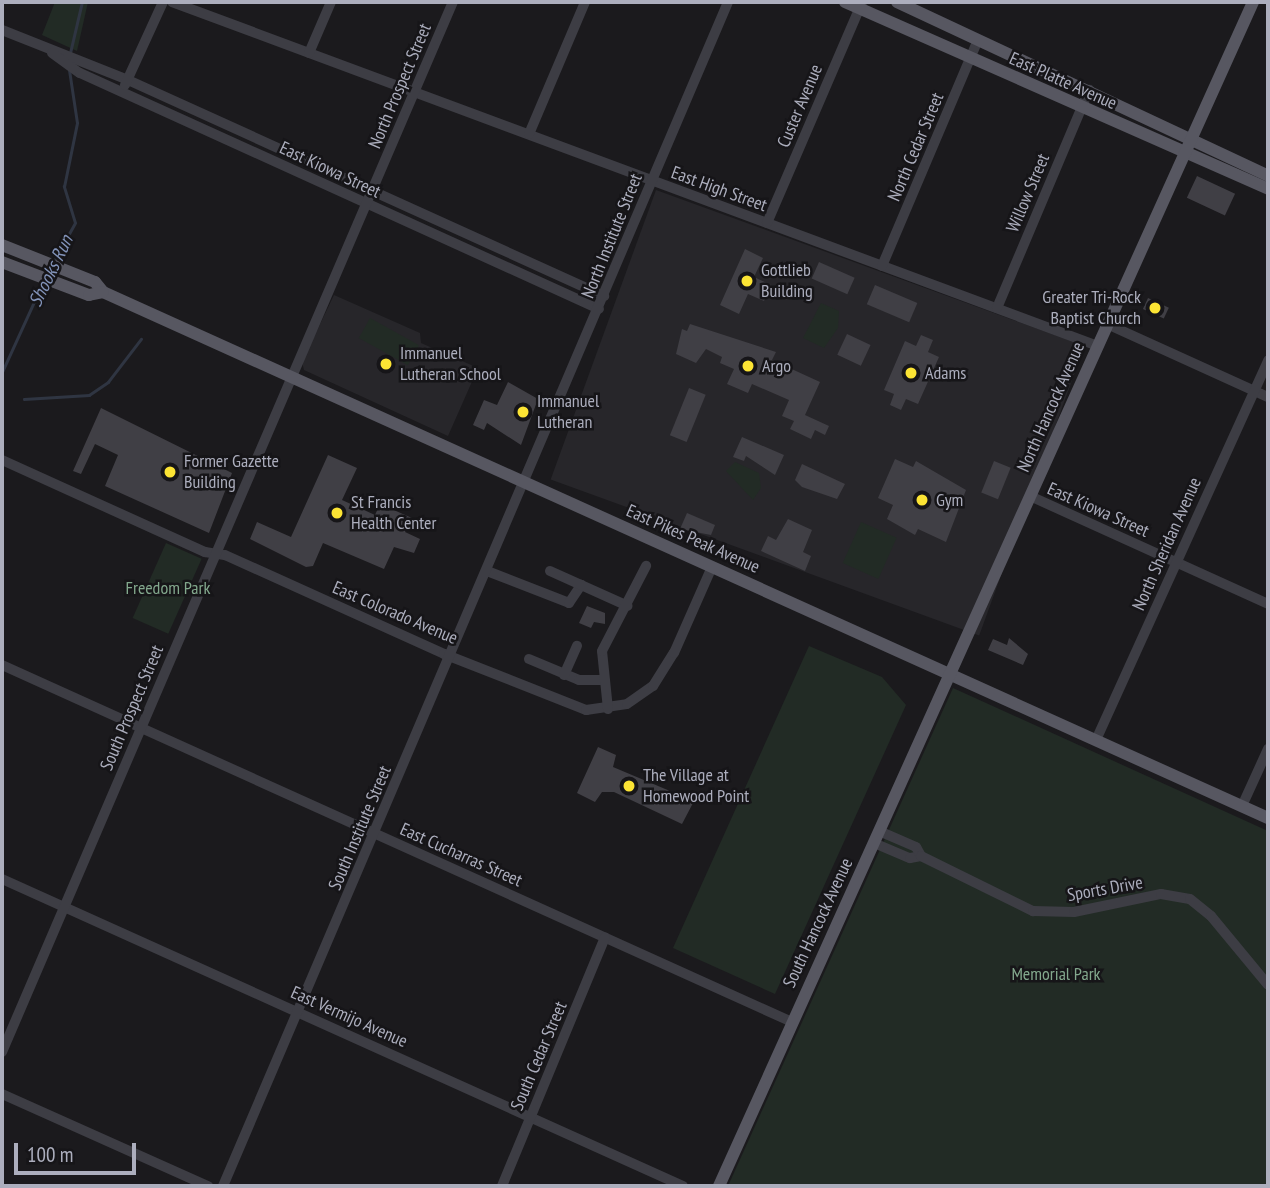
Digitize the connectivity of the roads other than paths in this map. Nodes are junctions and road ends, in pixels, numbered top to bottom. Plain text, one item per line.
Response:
1 (163, 2) edge
2 (172, 2) edge
3 (331, 2) edge
4 (453, 2) edge
5 (584, 2) edge
6 (728, 2) edge
7 (845, 2) edge
8 (897, 2) edge
9 (1253, 2) edge
10 (860, 5) edge
11 (2, 30) edge
12 (978, 40) junction
13 (52, 53) junction
14 (309, 53) junction
15 (970, 59) junction
16 (128, 80) junction
17 (1089, 90) junction
18 (122, 92) junction
19 (414, 92) junction
20 (1080, 108) junction
21 (529, 134) junction
22 (1193, 138) junction
23 (1186, 155) junction
24 (1268, 176) edge
25 (651, 181) junction
26 (1268, 189) edge
27 (372, 191) junction
28 (366, 205) junction
29 (767, 223) junction
30 (2, 245) edge
31 (2, 262) edge
32 (882, 266) junction
33 (103, 292) junction
34 (604, 296) junction
35 (996, 308) junction
36 (599, 309) junction
37 (1107, 324) junction
38 (1098, 346) junction
39 (1268, 360) edge
40 (293, 376) junction
41 (1255, 390) junction
42 (1268, 397) edge
43 (2, 460) edge
44 (525, 482) junction
45 (1030, 496) junction
46 (214, 553) junction
47 (1176, 562) junction
48 (646, 566) dead end
49 (712, 567) junction
50 (487, 571) junction
51 (550, 571) dead end
52 (582, 585) junction
53 (1268, 604) edge
54 (628, 606) junction
55 (577, 646) dead end
56 (451, 655) junction
57 (529, 659) dead end
58 (2, 665) edge
59 (949, 674) junction
60 (564, 675) junction
61 (604, 680) junction
62 (608, 709) junction
63 (141, 727) junction
64 (1096, 740) junction
65 (1268, 749) edge
66 (1242, 806) junction
67 (1268, 818) edge
68 (375, 833) junction
69 (877, 837) junction
70 (2, 879) edge
71 (65, 907) junction
72 (606, 937) junction
73 (1268, 985) edge
74 (299, 1012) junction
75 (792, 1022) junction
76 (2, 1052) edge
77 (2, 1094) edge
78 (530, 1117) junction
79 (208, 1186) edge
80 (223, 1186) edge
81 (502, 1186) edge
82 (682, 1186) edge
83 (719, 1186) edge

1 - 16 street
2 - 14 street, East High Street
3 - 14 street
4 - 19 street, North Prospect Street
5 - 21 street
6 - 25 street, North Institute Street
7 - 10 main road, East Platte Avenue
8 - 12 main road, East Platte Avenue
9 - 22 main road, North Hancock Avenue
10 - 15 main road, East Platte Avenue
10 - 29 street, Custer Avenue
11 - 13 street, East Kiowa Street
12 - 15 street, North Cedar Street
12 - 17 main road, East Platte Avenue
13 - 16 street, East Kiowa Street
13 - 18 street, East Kiowa Street
14 - 19 street, East High Street
15 - 20 main road, East Platte Avenue
15 - 32 street, North Cedar Street
16 - 18 street
16 - 27 street, East Kiowa Street
17 - 20 street, Willow Street
17 - 22 main road, East Platte Avenue
18 - 28 street, East Kiowa Street
19 - 21 street, East High Street
19 - 27 street, North Prospect Street
20 - 23 main road, East Platte Avenue
20 - 35 street, Willow Street
21 - 25 street, East High Street
22 - 23 main road, North Hancock Avenue
22 - 24 main road, East Platte Avenue
23 - 26 main road, East Platte Avenue
23 - 37 main road, North Hancock Avenue
25 - 29 street, East High Street
25 - 34 street, North Institute Street
27 - 28 street, North Prospect Street
27 - 34 street, East Kiowa Street
28 - 36 street, East Kiowa Street
28 - 40 street, North Prospect Street
29 - 32 street, East High Street
30 - 33 main road, East Pikes Peak Avenue
31 - 33 main road, East Pikes Peak Avenue
32 - 35 street, East High Street
33 - 40 main road, East Pikes Peak Avenue
34 - 36 street, North Institute Street
35 - 38 street, East High Street
36 - 44 street, North Institute Street
37 - 38 main road, North Hancock Avenue
37 - 41 street
38 - 45 main road, North Hancock Avenue
39 - 41 street, North Sheridan Avenue
40 - 44 main road, East Pikes Peak Avenue
40 - 46 street, South Prospect Street
41 - 42 street
41 - 47 street, North Sheridan Avenue
43 - 46 street, East Colorado Avenue
44 - 49 main road, East Pikes Peak Avenue
44 - 50 street, South Institute Street
45 - 47 street, East Kiowa Street
45 - 59 main road, North Hancock Avenue
46 - 56 street, East Colorado Avenue
46 - 63 street, South Prospect Street
47 - 53 street, East Kiowa Street
47 - 64 street, North Sheridan Avenue
48 - 54 street
49 - 59 main road, East Pikes Peak Avenue
49 - 62 street, East Colorado Avenue
50 - 52 street
50 - 56 street, South Institute Street
51 - 52 street
52 - 54 street
54 - 61 street
55 - 60 street
56 - 62 street, East Colorado Avenue
56 - 68 street, South Institute Street
57 - 60 street
58 - 63 street, East Cucharras Street
59 - 64 main road, East Pikes Peak Avenue
59 - 69 main road, South Hancock Avenue
60 - 61 street
61 - 62 street
63 - 68 street, East Cucharras Street
63 - 71 street, South Prospect Street
64 - 66 main road, East Pikes Peak Avenue
65 - 66 street
66 - 67 main road, East Pikes Peak Avenue
68 - 72 street, East Cucharras Street
68 - 74 street, South Institute Street
69 - 73 street, Sports Drive
69 - 75 main road, South Hancock Avenue
70 - 71 street, East Vermijo Avenue
71 - 74 street, East Vermijo Avenue
71 - 76 street, South Prospect Street
72 - 75 street, East Cucharras Street
72 - 78 street, South Cedar Street
74 - 78 street, East Vermijo Avenue
74 - 80 street, South Institute Street
75 - 83 main road, South Hancock Avenue
77 - 79 street
78 - 81 street, South Cedar Street
78 - 82 street, East Vermijo Avenue

